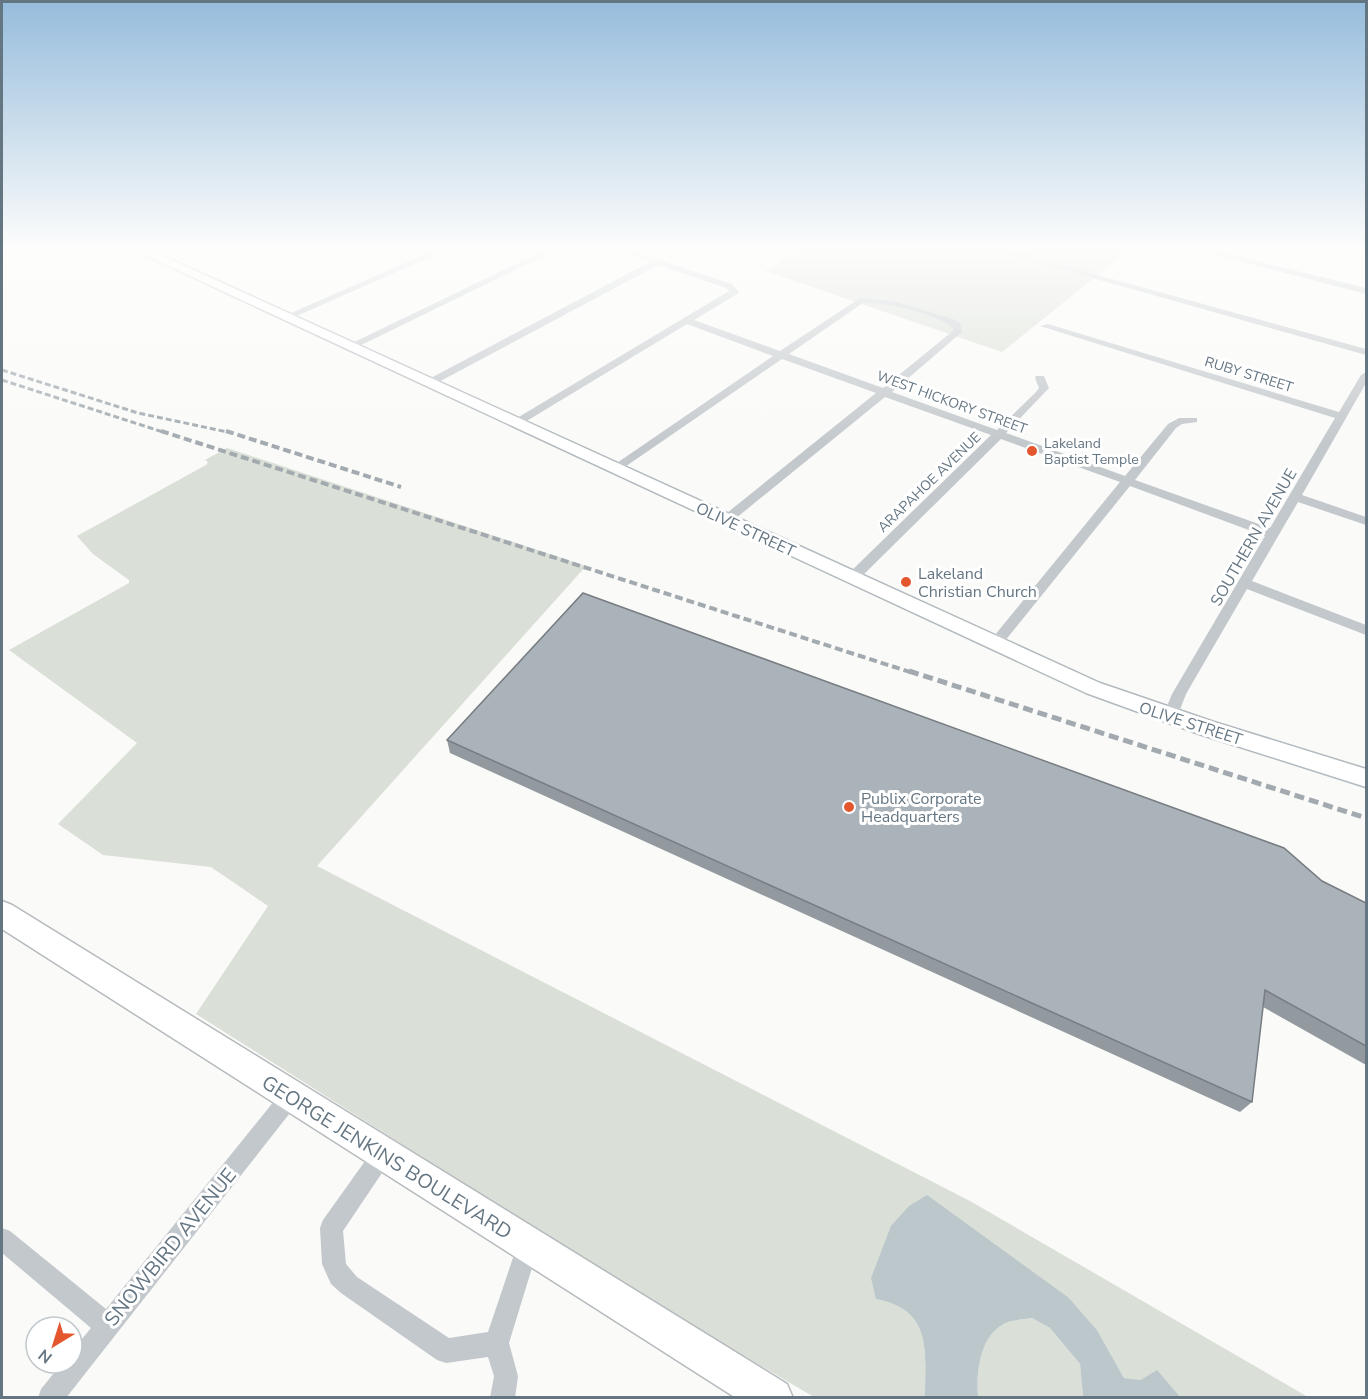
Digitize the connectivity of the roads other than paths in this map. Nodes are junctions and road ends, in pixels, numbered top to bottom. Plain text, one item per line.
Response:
1 (281, 314) edge
2 (293, 314) edge
3 (416, 314) edge
4 (558, 314) edge
5 (698, 314) edge
6 (840, 314) edge
7 (925, 314) edge
8 (1237, 314) edge
9 (287, 317) junction
10 (687, 321) junction
11 (1045, 326) dead end
12 (349, 346) junction
13 (1366, 352) edge
14 (781, 355) junction
15 (1366, 375) edge
16 (1040, 378) dead end
17 (429, 382) junction
18 (884, 393) junction
19 (1342, 417) junction
20 (1193, 420) dead end
21 (516, 423) junction
22 (999, 435) junction
23 (615, 469) junction
24 (1128, 482) junction
25 (1295, 497) junction
26 (726, 520) junction
27 (1366, 521) edge
28 (1273, 534) junction
29 (852, 578) junction
30 (1245, 583) junction
31 (1366, 630) edge
32 (995, 644) junction
33 (1171, 716) junction
34 (1366, 778) edge
35 (2, 915) edge
36 (290, 1097) junction
37 (383, 1155) junction
38 (2, 1239) edge
39 (528, 1245) junction
40 (107, 1326) junction
41 (497, 1343) junction
42 (50, 1398) edge
43 (502, 1398) edge
44 (773, 1398) edge

1 - 9 main road, OLIVE STREET
2 - 9 street
3 - 12 street
4 - 17 street
5 - 10 street
6 - 14 street
7 - 18 street
8 - 13 street
9 - 12 main road, OLIVE STREET
10 - 14 street, WEST HICKORY STREET
10 - 21 street
11 - 19 street, RUBY STREET
12 - 17 main road, OLIVE STREET
14 - 18 street, WEST HICKORY STREET
14 - 23 street
15 - 19 street, SOUTHERN AVENUE
16 - 22 street, ARAPAHOE AVENUE
17 - 21 main road, OLIVE STREET
18 - 22 street, WEST HICKORY STREET
18 - 26 street
19 - 25 street, SOUTHERN AVENUE
20 - 24 street
21 - 23 main road, OLIVE STREET
22 - 24 street, WEST HICKORY STREET
22 - 29 street, ARAPAHOE AVENUE
23 - 26 main road, OLIVE STREET
24 - 28 street, WEST HICKORY STREET
24 - 32 street
25 - 27 street
25 - 28 street, SOUTHERN AVENUE
26 - 29 main road, OLIVE STREET
28 - 30 street, SOUTHERN AVENUE
29 - 32 main road, OLIVE STREET
30 - 31 street
30 - 33 street, SOUTHERN AVENUE
32 - 33 main road, OLIVE STREET
33 - 34 main road, OLIVE STREET
35 - 36 main road, GEORGE JENKINS BOULEVARD
36 - 37 main road, GEORGE JENKINS BOULEVARD
36 - 40 street, SNOWBIRD AVENUE
37 - 39 main road, GEORGE JENKINS BOULEVARD
37 - 41 street
38 - 40 street
39 - 41 street
39 - 44 main road, GEORGE JENKINS BOULEVARD
40 - 42 street, SNOWBIRD AVENUE
41 - 43 street

